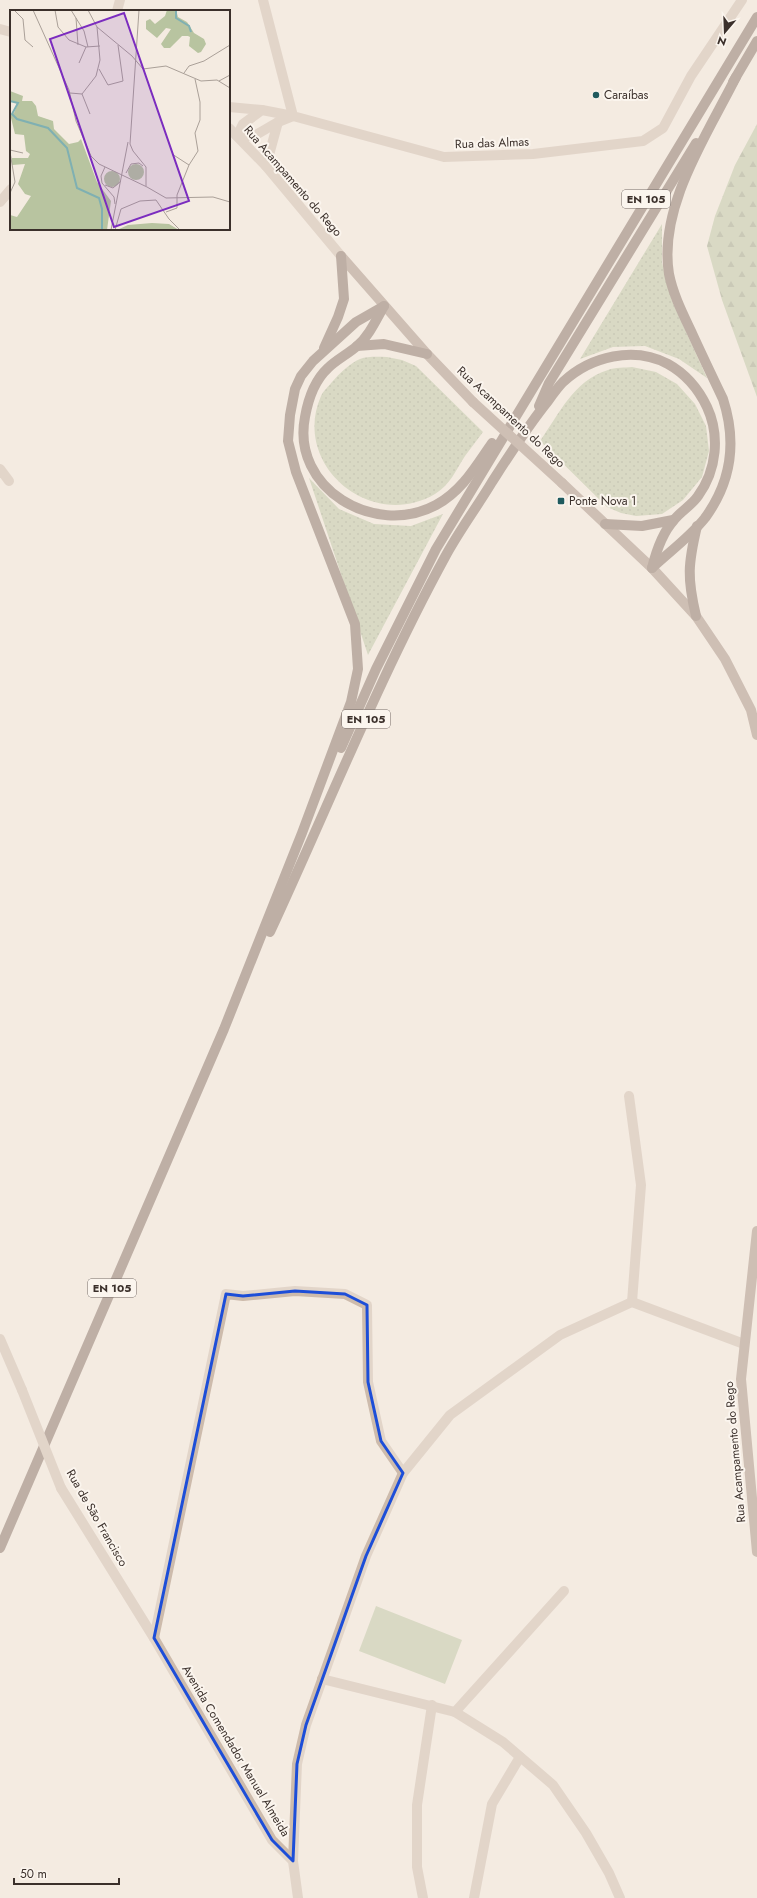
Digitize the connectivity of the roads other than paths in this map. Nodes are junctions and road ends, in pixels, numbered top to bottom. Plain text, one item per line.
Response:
1 (120, 0) edge
2 (263, 0) edge
3 (742, 0) edge
4 (117, 10) edge
5 (757, 17) edge
6 (0, 29) edge
7 (10, 32) edge
8 (757, 41) edge
9 (736, 77) junction
10 (230, 107) edge
11 (262, 110) junction
12 (293, 116) junction
13 (278, 122) junction
14 (230, 129) edge
15 (237, 136) junction
16 (266, 166) junction
17 (10, 190) edge
18 (0, 202) edge
19 (341, 256) junction
20 (384, 306) junction
21 (357, 346) junction
22 (322, 352) junction
23 (427, 354) junction
24 (536, 381) junction
25 (531, 422) junction
26 (0, 469) edge
27 (9, 481) dead end
28 (673, 520) junction
29 (605, 524) junction
30 (697, 526) junction
31 (652, 568) junction
32 (696, 616) junction
33 (757, 735) edge
34 (302, 834) junction
35 (224, 1029) junction
36 (629, 1096) dead end
37 (757, 1231) edge
38 (632, 1302) junction
39 (0, 1339) edge
40 (744, 1344) junction
41 (403, 1473) junction
42 (0, 1548) edge
43 (757, 1552) edge
44 (564, 1591) dead end
45 (154, 1638) junction
46 (322, 1679) junction
47 (432, 1705) junction
48 (455, 1712) junction
49 (520, 1757) junction
50 (293, 1861) junction
51 (298, 1898) edge
52 (423, 1898) edge
53 (474, 1898) edge
54 (620, 1898) edge

1 - 4 street
2 - 12 street
3 - 12 street, Rua das Almas
5 - 24 main road, EN 105
6 - 7 street
8 - 9 main road, EN 105
9 - 25 main road, EN 105
9 - 30 main road
10 - 11 street, Rua das Almas
11 - 12 street, Rua das Almas
11 - 15 street
12 - 13 street
13 - 15 street
13 - 16 street
14 - 15 street, Rua Acampamento do Rego
15 - 16 street, Rua Acampamento do Rego
16 - 19 street, Rua Acampamento do Rego
17 - 18 street
19 - 20 main road, Rua Acampamento do Rego
19 - 22 main road
20 - 21 main road
20 - 22 main road
20 - 23 main road, Rua Acampamento do Rego
21 - 23 main road
21 - 24 main road
22 - 34 main road
23 - 29 main road, Rua Acampamento do Rego, bridge
24 - 34 main road, EN 105
25 - 28 main road
25 - 35 main road, EN 105
26 - 27 street
28 - 29 main road
28 - 31 main road
29 - 31 main road, Rua Acampamento do Rego
30 - 31 main road
30 - 32 main road
31 - 32 main road, Rua Acampamento do Rego
32 - 33 main road, Rua Acampamento do Rego
34 - 35 main road, EN 105
35 - 42 main road, EN 105
36 - 38 street
37 - 40 main road, Rua Acampamento do Rego
38 - 40 street
38 - 41 street
39 - 45 street, Rua de São Francisco, bridge
40 - 43 main road, Rua Acampamento do Rego
41 - 45 street
41 - 46 street
44 - 48 street
45 - 50 street, Avenida Comendador Manuel Almeida
46 - 47 street
46 - 50 street
47 - 48 street
47 - 52 street
48 - 49 street
49 - 53 street
49 - 54 street
50 - 51 street

